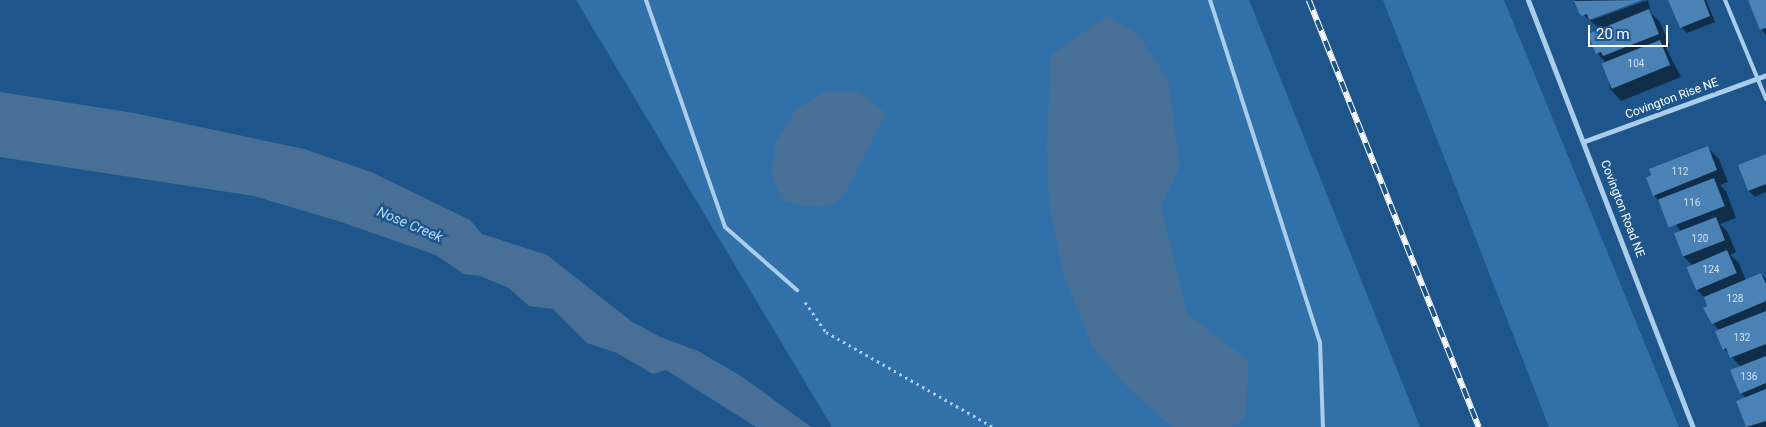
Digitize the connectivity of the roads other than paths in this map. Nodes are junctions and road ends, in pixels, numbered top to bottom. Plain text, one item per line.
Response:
1 (646, 0) edge
2 (1210, 0) edge
3 (1528, 0) edge
4 (1725, 0) edge
5 (1766, 75) edge
6 (1758, 79) junction
7 (1766, 99) edge
8 (1585, 141) junction
9 (797, 290) road end
10 (1323, 427) edge
11 (1693, 427) edge

1 - 9 lane
2 - 10 lane
3 - 8 street, Covington Road NE
4 - 6 lane
5 - 6 street, Covington Rise NE
6 - 7 lane
6 - 8 street, Covington Rise NE
8 - 11 street, Covington Road NE

